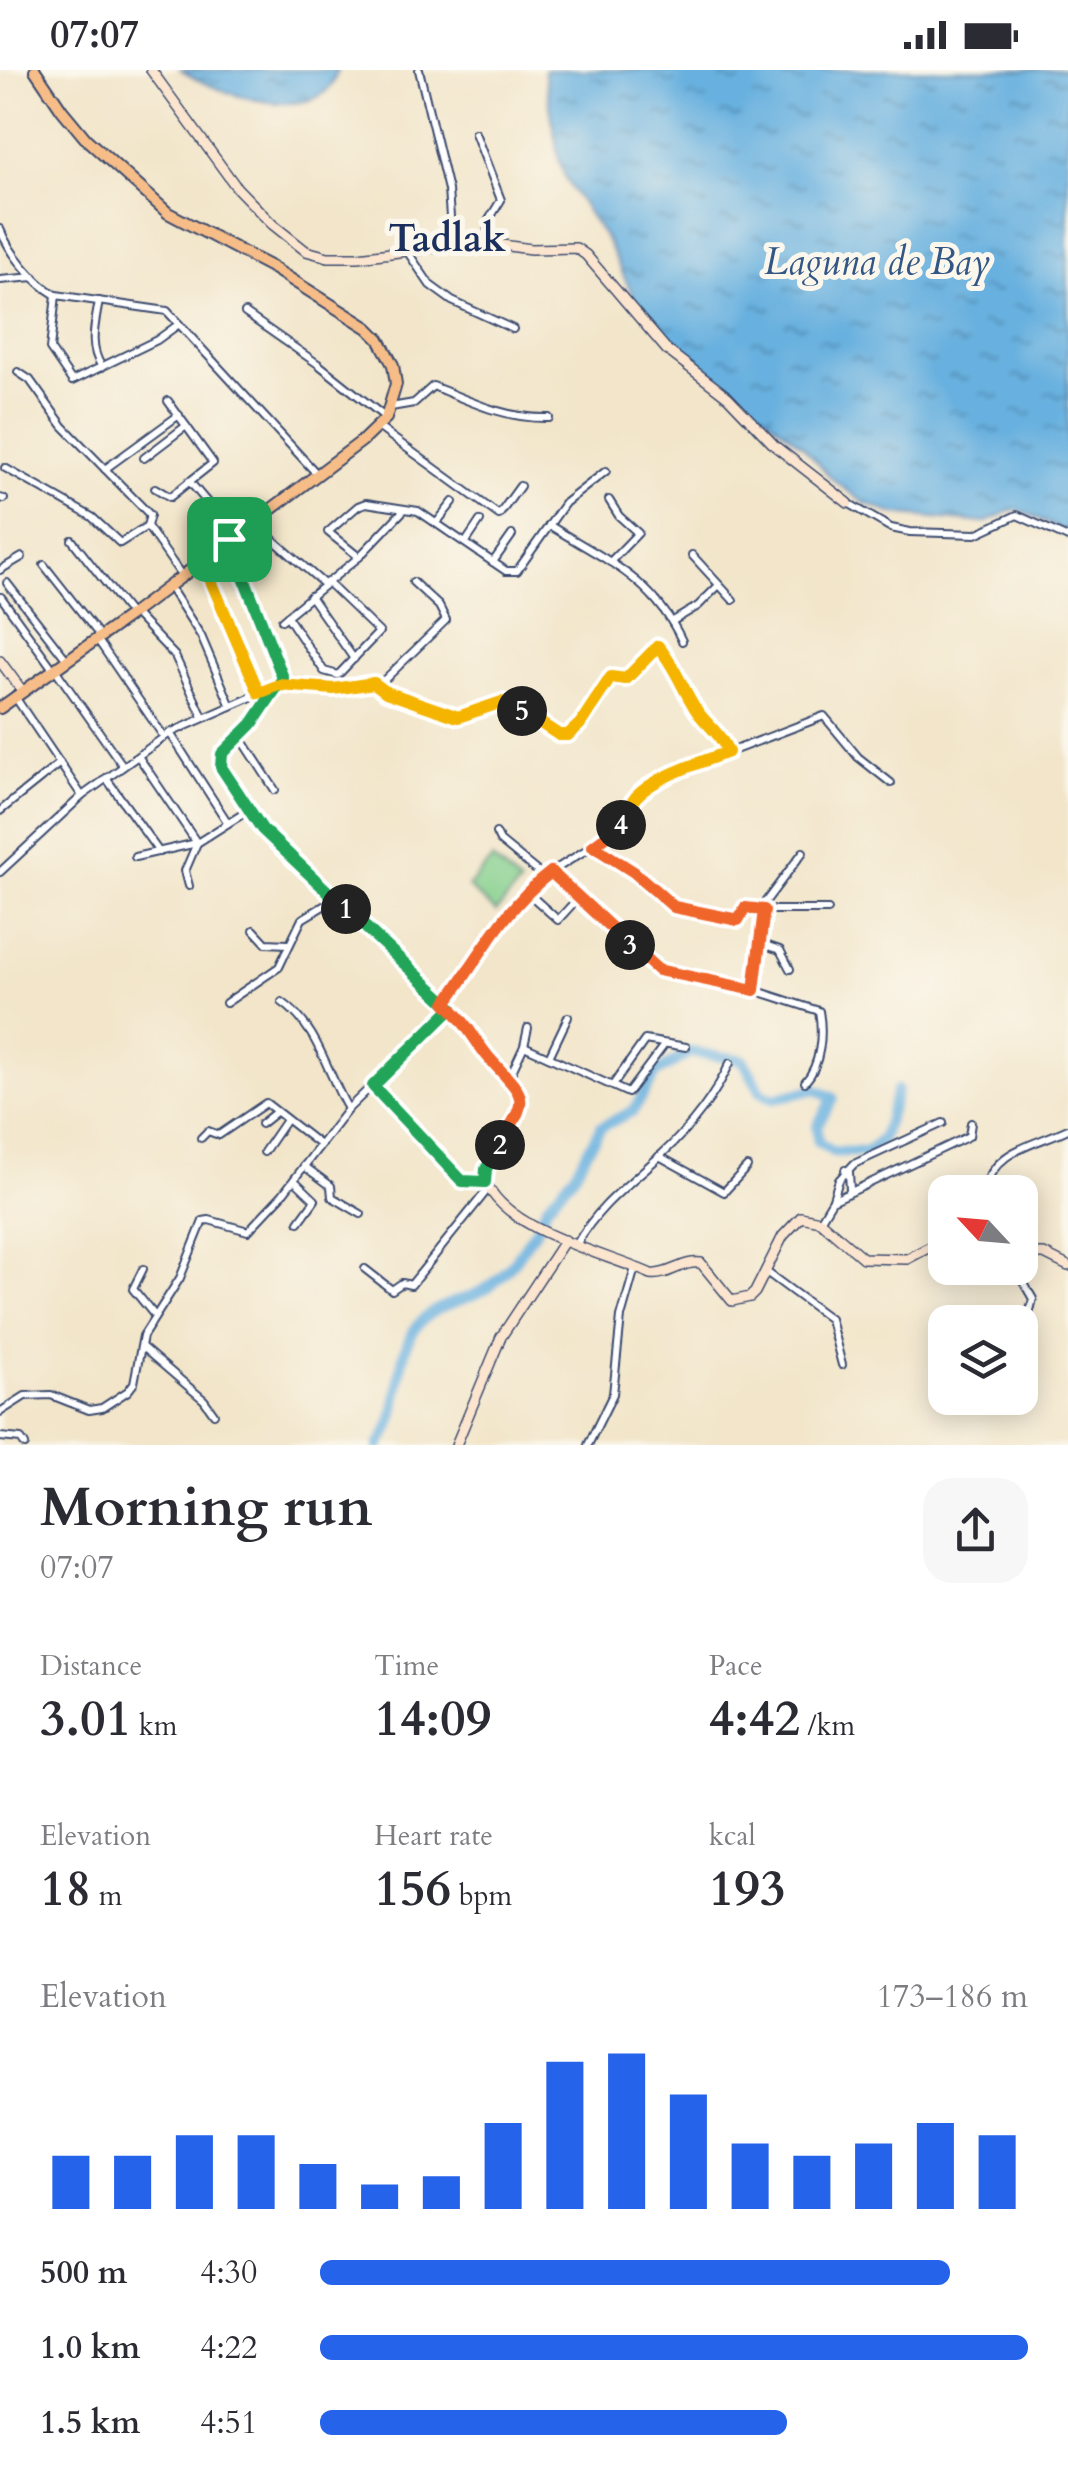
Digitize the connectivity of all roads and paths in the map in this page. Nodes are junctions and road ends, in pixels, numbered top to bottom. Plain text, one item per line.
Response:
1 (36, 70) edge
2 (151, 70) edge
3 (419, 70) edge
4 (476, 133) dead end
5 (0, 230) edge
6 (2, 239) edge
7 (490, 243) junction
8 (452, 244) junction
9 (407, 251) junction
10 (35, 277) junction
11 (0, 280) edge
12 (56, 295) junction
13 (99, 301) junction
14 (246, 312) dead end
15 (179, 324) junction
16 (513, 329) dead end
17 (102, 368) junction
18 (18, 372) dead end
19 (168, 401) dead end
20 (179, 415) junction
21 (384, 417) junction
22 (548, 418) dead end
23 (187, 426) junction
24 (144, 458) dead end
25 (5, 468) dead end
26 (105, 469) junction
27 (606, 472) dead end
28 (317, 474) junction
29 (189, 481) junction
30 (520, 486) dead end
31 (156, 488) dead end
32 (609, 500) dead end
33 (452, 502) dead end
34 (848, 504) joint
35 (404, 511) junction
36 (438, 521) junction
37 (480, 521) dead end
38 (253, 522) junction
39 (549, 525) junction
40 (147, 526) junction
41 (512, 535) dead end
42 (232, 537) junction
43 (1068, 538) edge
44 (72, 540) dead end
45 (466, 542) junction
46 (358, 556) junction
47 (692, 556) dead end
48 (22, 557) dead end
49 (202, 560) junction
50 (493, 562) junction
51 (610, 562) junction
52 (44, 565) dead end
53 (0, 570) edge
54 (182, 576) junction
55 (413, 582) dead end
56 (7, 583) dead end
57 (326, 583) junction
58 (719, 585) junction
59 (169, 586) junction
60 (1, 596) edge
61 (310, 596) junction
62 (733, 600) dead end
63 (132, 614) junction
64 (673, 621) junction
65 (99, 638) junction
66 (682, 640) dead end
67 (354, 659) junction
68 (68, 661) junction
69 (0, 662) edge
70 (54, 670) junction
71 (377, 684) junction
72 (279, 685) junction
73 (259, 693) junction
74 (19, 694) junction
75 (230, 704) junction
76 (0, 708) edge
77 (203, 717) junction
78 (167, 735) junction
79 (240, 736) junction
80 (728, 752) junction
81 (138, 756) junction
82 (60, 763) junction
83 (123, 766) junction
84 (106, 778) junction
85 (891, 783) dead end
86 (275, 790) dead end
87 (82, 796) junction
88 (249, 810) junction
89 (0, 811) edge
90 (228, 823) junction
91 (496, 833) dead end
92 (196, 843) junction
93 (593, 846) junction
94 (159, 852) junction
95 (803, 852) dead end
96 (135, 858) dead end
97 (0, 872) edge
98 (548, 874) junction
99 (190, 886) dead end
100 (528, 893) junction
101 (578, 898) junction
102 (335, 900) junction
103 (762, 910) junction
104 (828, 910) dead end
105 (254, 930) dead end
106 (759, 943) junction
107 (288, 944) junction
108 (790, 969) dead end
109 (754, 990) junction
110 (282, 1002) dead end
111 (226, 1003) dead end
112 (449, 1005) junction
113 (568, 1018) dead end
114 (528, 1028) dead end
115 (664, 1045) junction
116 (524, 1046) junction
117 (686, 1048) dead end
118 (548, 1057) junction
119 (730, 1063) dead end
120 (510, 1076) junction
121 (804, 1082) dead end
122 (613, 1085) junction
123 (373, 1086) junction
124 (348, 1109) junction
125 (276, 1112) junction
126 (286, 1120) junction
127 (971, 1122) dead end
128 (943, 1123) dead end
129 (262, 1124) dead end
130 (1068, 1129) edge
131 (201, 1138) dead end
132 (320, 1144) junction
133 (264, 1152) dead end
134 (660, 1156) junction
135 (304, 1166) junction
136 (747, 1167) dead end
137 (845, 1170) junction
138 (989, 1175) edge
139 (294, 1180) junction
140 (487, 1186) junction
141 (850, 1190) junction
142 (832, 1200) junction
143 (361, 1214) dead end
144 (820, 1220) junction
145 (299, 1222) dead end
146 (564, 1240) junction
147 (576, 1245) junction
148 (928, 1248) edge
149 (1038, 1254) edge
150 (1068, 1255) edge
151 (1056, 1260) junction
152 (1068, 1266) edge
153 (636, 1267) junction
154 (143, 1269) dead end
155 (365, 1269) dead end
156 (765, 1270) junction
157 (156, 1316) junction
158 (142, 1346) junction
159 (842, 1365) dead end
160 (0, 1412) edge
161 (214, 1414) dead end
162 (0, 1436) edge
163 (25, 1445) edge
164 (456, 1445) edge
165 (588, 1445) edge

1 - 21 main road
2 - 9 street
3 - 8 street
4 - 7 street
5 - 6 street
6 - 10 street
7 - 8 street
7 - 34 street
8 - 9 street
9 - 16 street
10 - 11 street
10 - 12 street
12 - 13 street
12 - 17 street
13 - 15 street
13 - 17 street
14 - 21 street
15 - 17 street
15 - 28 street
18 - 26 street
19 - 20 street
20 - 23 street
20 - 26 street
21 - 22 street
21 - 28 main road
21 - 30 street
23 - 24 street
23 - 29 street
25 - 40 street
26 - 40 street
27 - 39 street
28 - 38 main road
29 - 31 street
29 - 42 street
32 - 51 street
33 - 36 street
34 - 43 street
35 - 36 street
35 - 46 street
35 - 46 street
36 - 45 street
37 - 45 street
38 - 42 main road
38 - 57 street
39 - 50 street
39 - 51 street
40 - 54 street
41 - 50 street
42 - 49 main road
42 - 72 street
44 - 63 street
45 - 50 street
46 - 57 street
47 - 58 street
48 - 53 street
49 - 54 main road
49 - 73 street
51 - 64 street
52 - 65 street
54 - 59 main road
55 - 71 street
56 - 68 street
57 - 61 street
57 - 67 street
58 - 62 street
58 - 64 street
59 - 63 main road
59 - 75 street
60 - 70 street
61 - 67 street
61 - 67 street
63 - 65 main road
63 - 77 street
64 - 66 street
65 - 68 main road
65 - 78 street
68 - 70 main road
69 - 74 street
70 - 74 main road
70 - 83 street
71 - 72 street
71 - 80 street
72 - 73 street
72 - 79 street
73 - 75 street
74 - 76 main road
74 - 82 street
75 - 77 street
77 - 78 street
78 - 81 street
78 - 90 street
79 - 86 street
79 - 88 street
80 - 85 street
80 - 93 street
81 - 83 street
81 - 92 street
82 - 87 street
82 - 89 street
83 - 84 street
84 - 87 street
84 - 94 street
87 - 97 street
88 - 90 street
88 - 102 street
90 - 92 street
91 - 98 street
92 - 94 street
92 - 99 street
93 - 98 street
93 - 103 street
94 - 96 street
95 - 103 street
98 - 100 street
98 - 101 street
100 - 101 street
100 - 112 street
101 - 109 street
102 - 107 street
102 - 112 street
103 - 104 street
103 - 106 street
105 - 107 street
106 - 108 street
106 - 109 street
107 - 111 street
109 - 121 street
110 - 124 street
112 - 120 street
112 - 123 street
113 - 118 street
114 - 116 street
115 - 117 street
115 - 122 street
115 - 122 street
116 - 118 street
116 - 120 street
118 - 122 street
119 - 134 street
120 - 140 street
123 - 124 street
123 - 140 street
124 - 132 street
125 - 126 street
125 - 129 street
125 - 131 street
126 - 132 street
126 - 133 street
127 - 141 street
128 - 137 street
130 - 138 street
132 - 135 street
134 - 136 street
134 - 147 street
135 - 139 street
135 - 143 street
137 - 141 street
137 - 142 street
139 - 145 street
139 - 157 street
140 - 146 street
140 - 155 street
141 - 142 street
142 - 144 street
144 - 148 street
144 - 156 street
146 - 147 street
146 - 164 street
147 - 153 street
149 - 151 street
150 - 151 street
151 - 152 street
153 - 156 street
153 - 165 street
154 - 157 street
156 - 159 street
157 - 158 street
158 - 160 street
158 - 161 street
162 - 163 street

